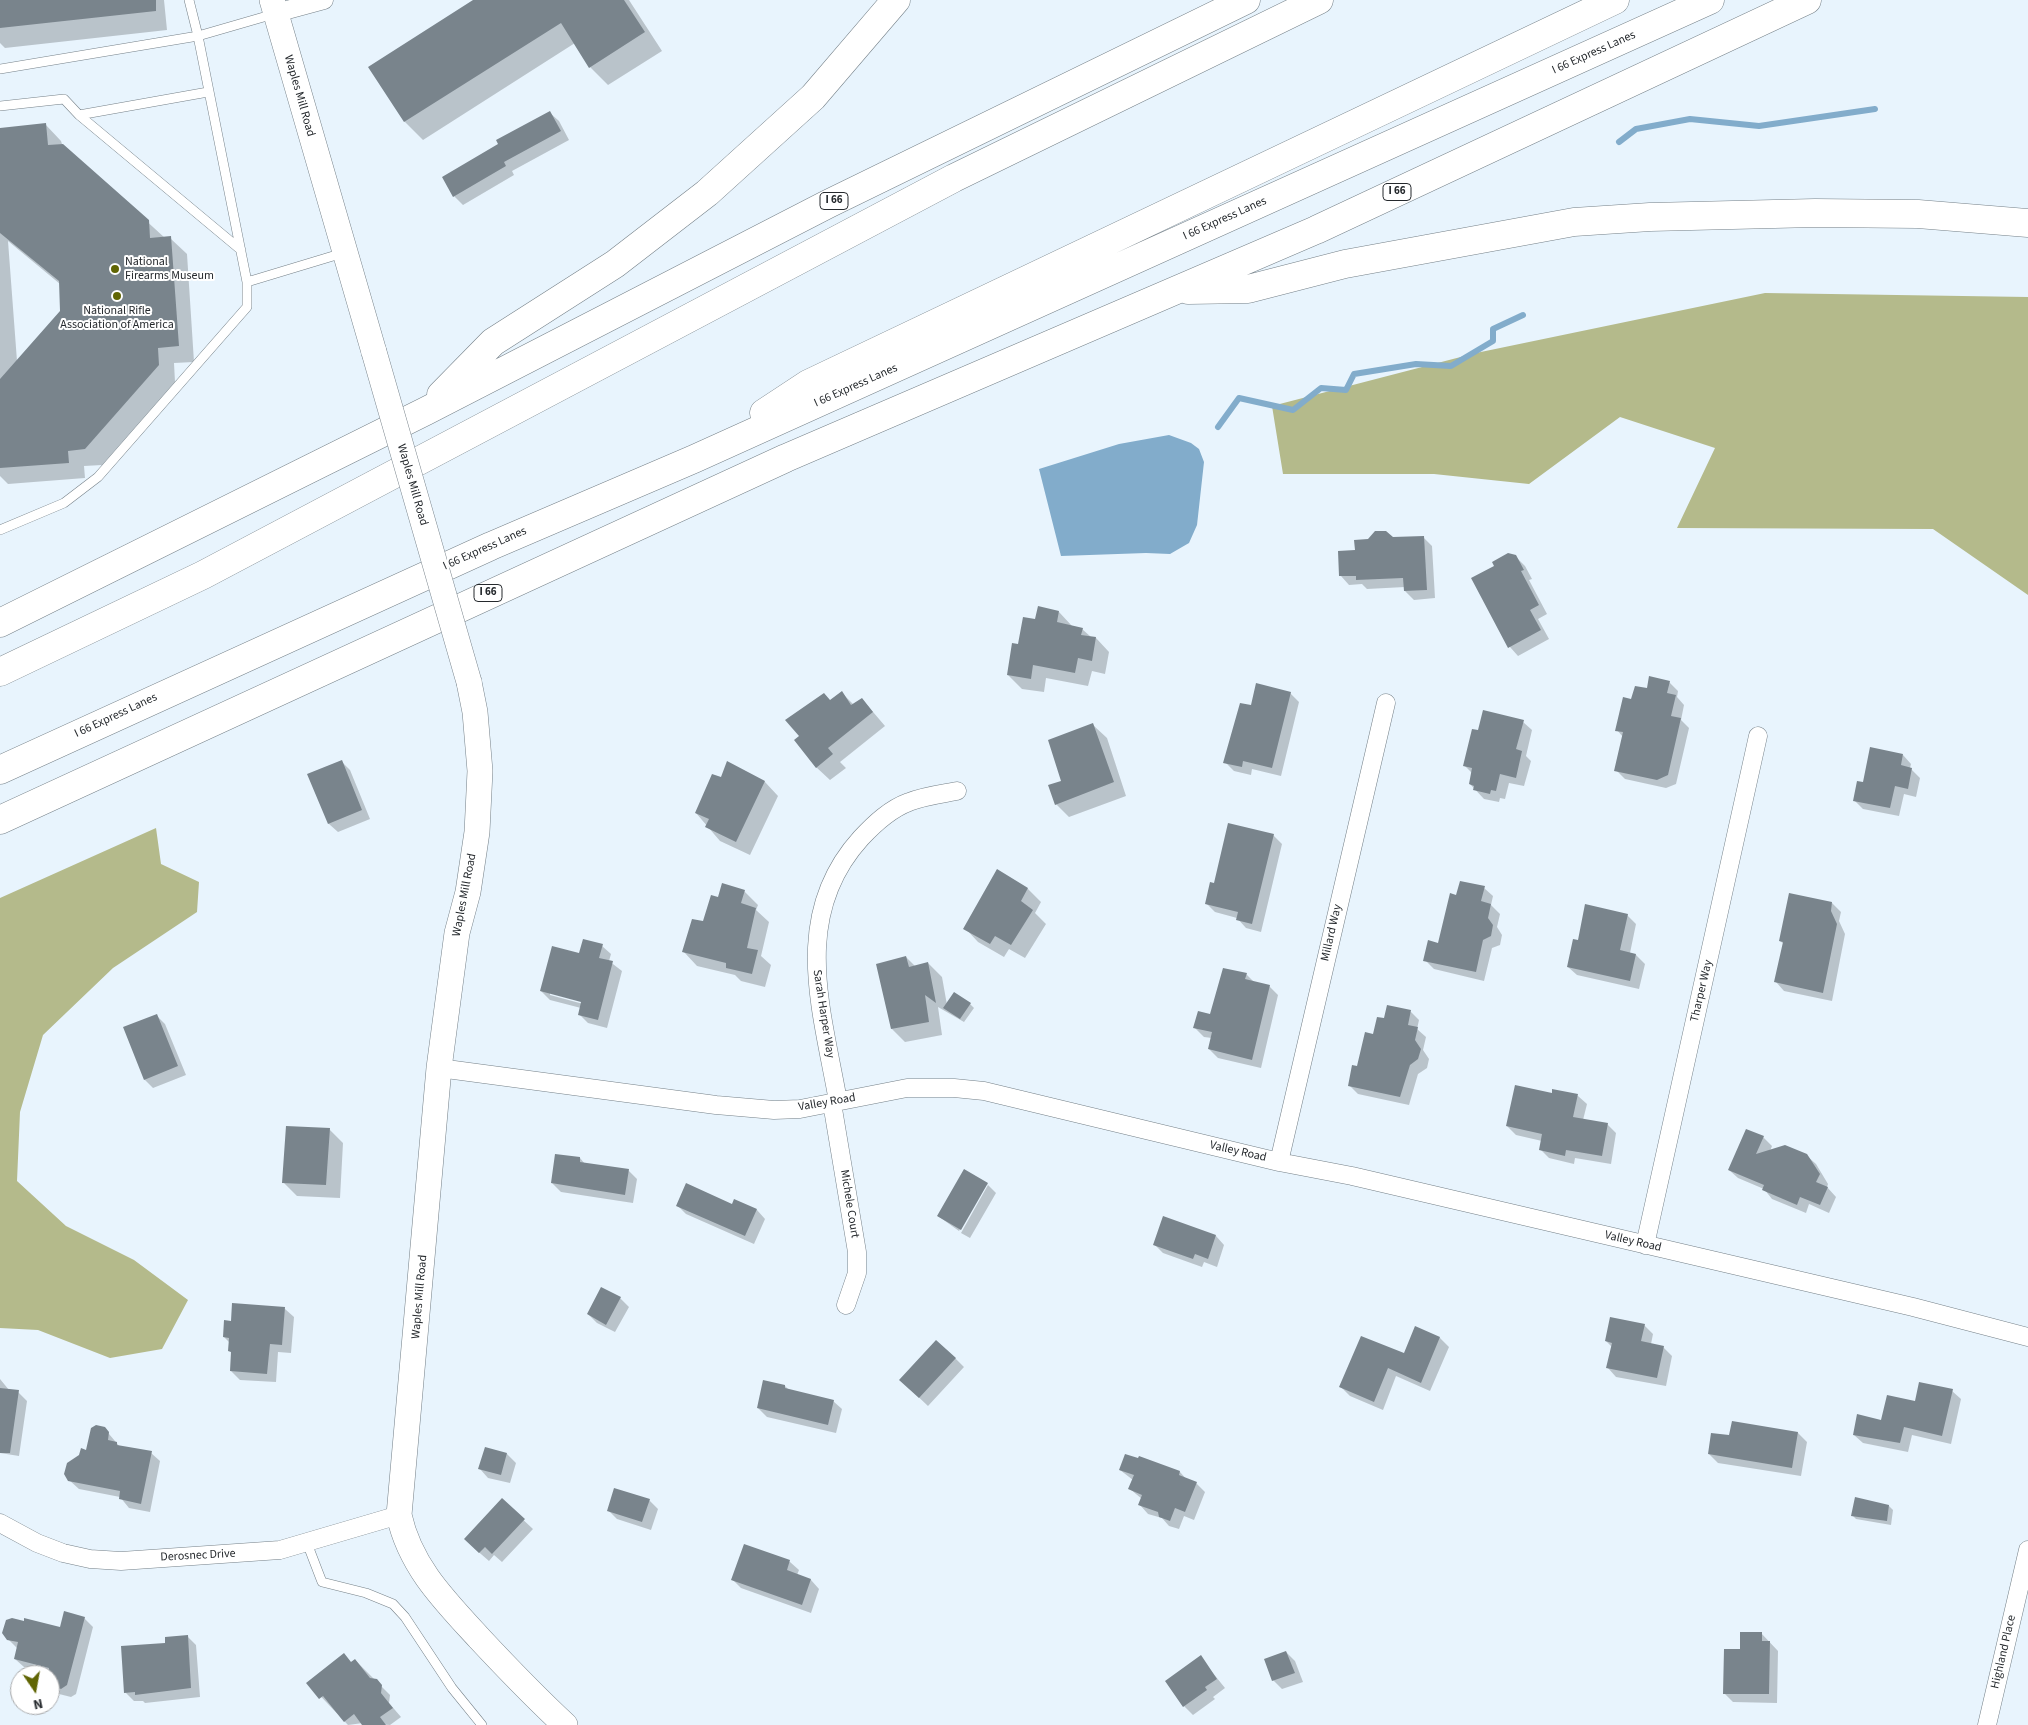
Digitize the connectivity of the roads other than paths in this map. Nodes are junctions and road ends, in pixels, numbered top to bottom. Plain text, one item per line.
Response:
1 (189, 0) edge
2 (324, 0) edge
3 (896, 0) edge
4 (1246, 0) edge
5 (1319, 0) edge
6 (1615, 0) edge
7 (1710, 0) edge
8 (1807, 0) edge
9 (274, 7) edge
10 (198, 36) junction
11 (0, 69) edge
12 (208, 92) junction
13 (0, 106) edge
14 (79, 115) junction
15 (2028, 223) edge
16 (241, 250) junction
17 (344, 252) junction
18 (247, 282) junction
19 (1171, 291) junction
20 (426, 411) junction
21 (694, 460) junction
22 (0, 530) edge
23 (0, 623) edge
24 (0, 672) edge
25 (1386, 703) dead end
26 (1758, 736) dead end
27 (0, 770) edge
28 (957, 791) dead end
29 (0, 820) edge
30 (439, 1068) junction
31 (835, 1102) junction
32 (1279, 1162) junction
33 (1645, 1246) junction
34 (846, 1305) dead end
35 (2028, 1337) edge
36 (399, 1515) junction
37 (0, 1522) edge
38 (307, 1543) junction
39 (2028, 1550) edge
40 (482, 1725) edge
41 (565, 1725) edge
42 (1988, 1725) edge

1 - 10 lane
2 - 9 street
3 - 20 highway
4 - 20 highway, I 66
5 - 24 highway
6 - 21 highway
7 - 21 highway, I 66 Express Lanes
8 - 19 highway, I 66
9 - 10 lane
9 - 17 main road, Waples Mill Road
10 - 11 lane
10 - 12 lane
12 - 14 lane
12 - 16 lane
13 - 14 lane
14 - 16 lane
15 - 19 highway
16 - 18 lane
17 - 18 lane
17 - 30 main road, Waples Mill Road, bridge
18 - 22 lane
19 - 29 highway, I 66
20 - 23 highway, I 66
21 - 27 highway, I 66 Express Lanes
25 - 32 street, Millard Way
26 - 33 street, Tharper Way
28 - 31 street, Sarah Harper Way
30 - 31 street, Valley Road
30 - 36 main road, Waples Mill Road
31 - 32 street, Valley Road
31 - 34 street, Michele Court
32 - 33 street, Valley Road
33 - 35 street, Valley Road
36 - 38 street, Derosnec Drive
36 - 41 main road, Waples Mill Road
37 - 38 street, Derosnec Drive
38 - 40 lane
39 - 42 street, Highland Place

